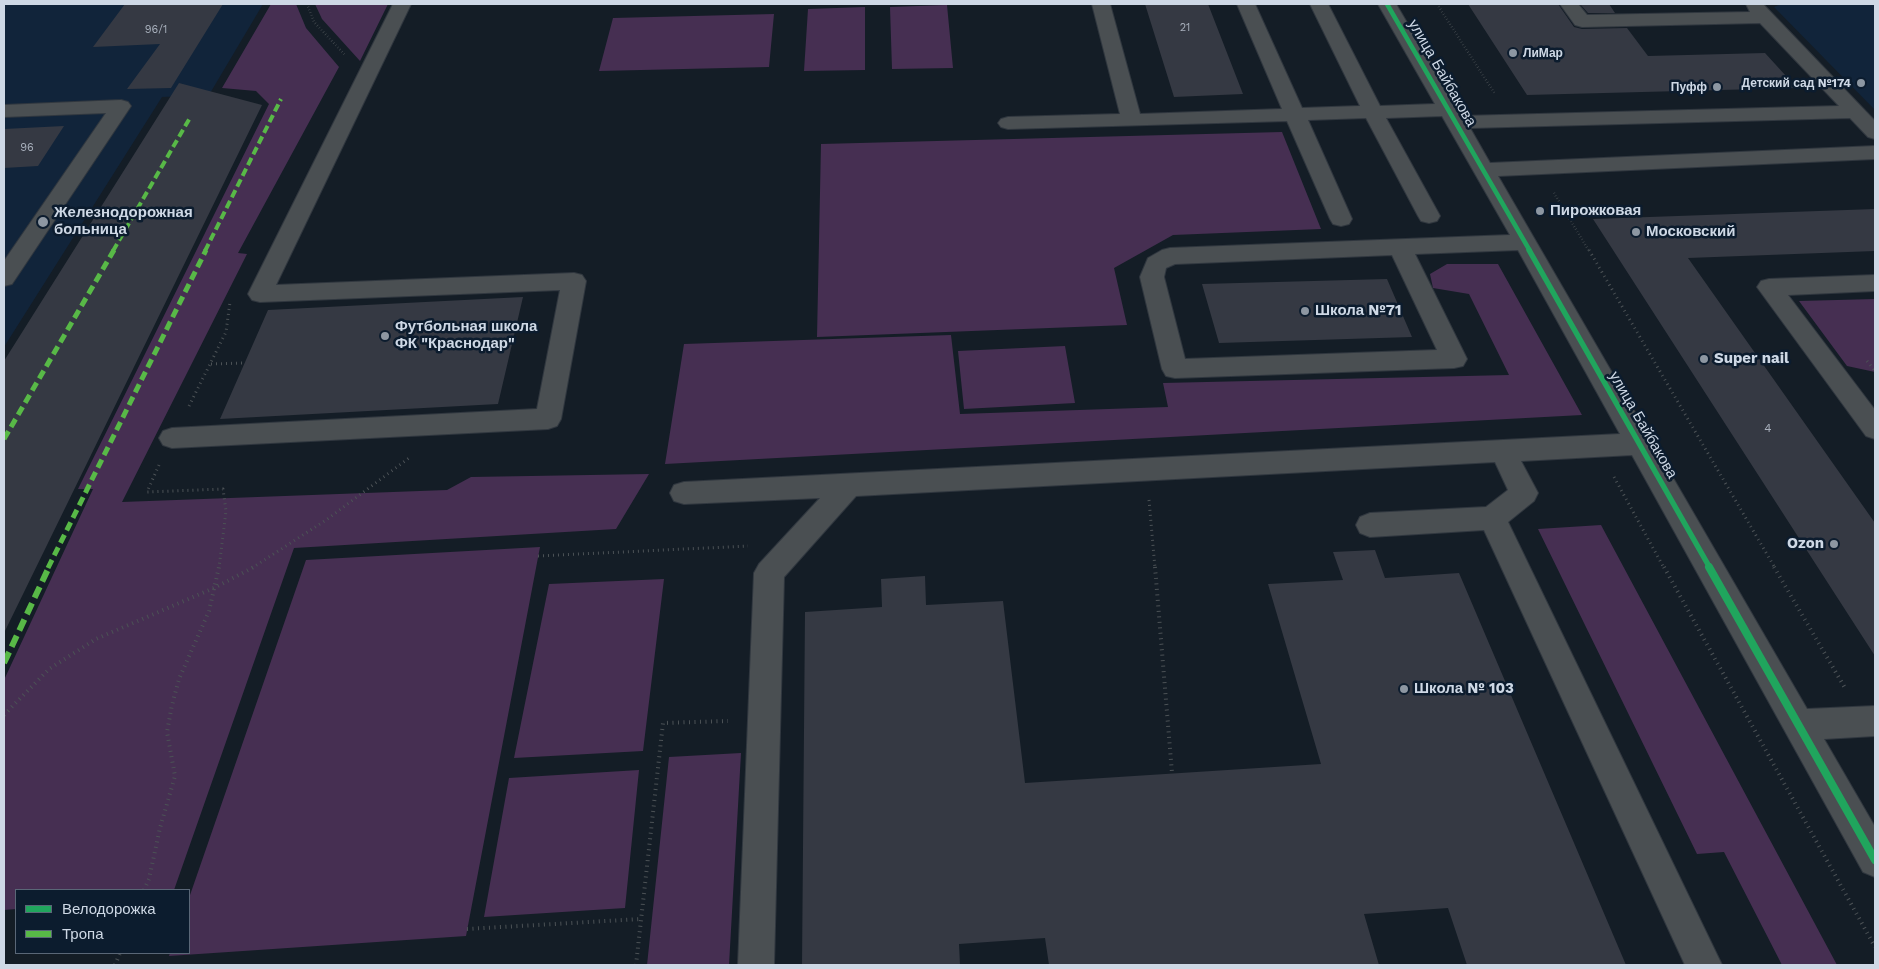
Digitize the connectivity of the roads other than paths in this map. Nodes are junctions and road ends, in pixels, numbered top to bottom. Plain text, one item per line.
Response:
1 (402, 4) edge
2 (1101, 4) edge
3 (1246, 4) edge
4 (1319, 4) edge
5 (1387, 4) edge
6 (1569, 4) edge
7 (1760, 10) edge
8 (4, 111) edge
9 (1374, 112) junction
10 (1856, 112) junction
11 (1294, 114) junction
12 (1452, 116) junction
13 (1132, 120) junction
14 (1008, 123) dead end
15 (1875, 133) edge
16 (1875, 152) edge
17 (1483, 170) junction
18 (1429, 216) dead end
19 (1341, 219) dead end
20 (1525, 242) junction
21 (1400, 247) junction
22 (4, 278) edge
23 (1875, 283) edge
24 (1875, 429) edge
25 (172, 438) dead end
26 (1639, 444) junction
27 (1503, 452) junction
28 (849, 485) junction
29 (684, 493) dead end
30 (1492, 518) junction
31 (1370, 525) dead end
32 (1870, 721) edge
33 (1799, 725) junction
34 (1875, 860) edge
35 (756, 965) edge
36 (1704, 965) edge

1 - 25 street
2 - 13 street
3 - 11 street
4 - 9 street
5 - 12 street, улица Байбакова
6 - 7 street
7 - 10 street
8 - 22 street
9 - 11 street
9 - 12 street
9 - 18 street
10 - 12 street
10 - 15 street
11 - 13 street
11 - 19 street
12 - 17 street, улица Байбакова
13 - 14 street
16 - 17 street
17 - 20 street, улица Байбакова
20 - 21 street
20 - 26 street, улица Байбакова
21 - 21 street
23 - 24 street
26 - 27 street
26 - 33 street, улица Байбакова
27 - 28 street
27 - 30 street
28 - 29 street
28 - 35 street
30 - 31 street
30 - 36 street
32 - 33 street
33 - 34 street, улица Байбакова

